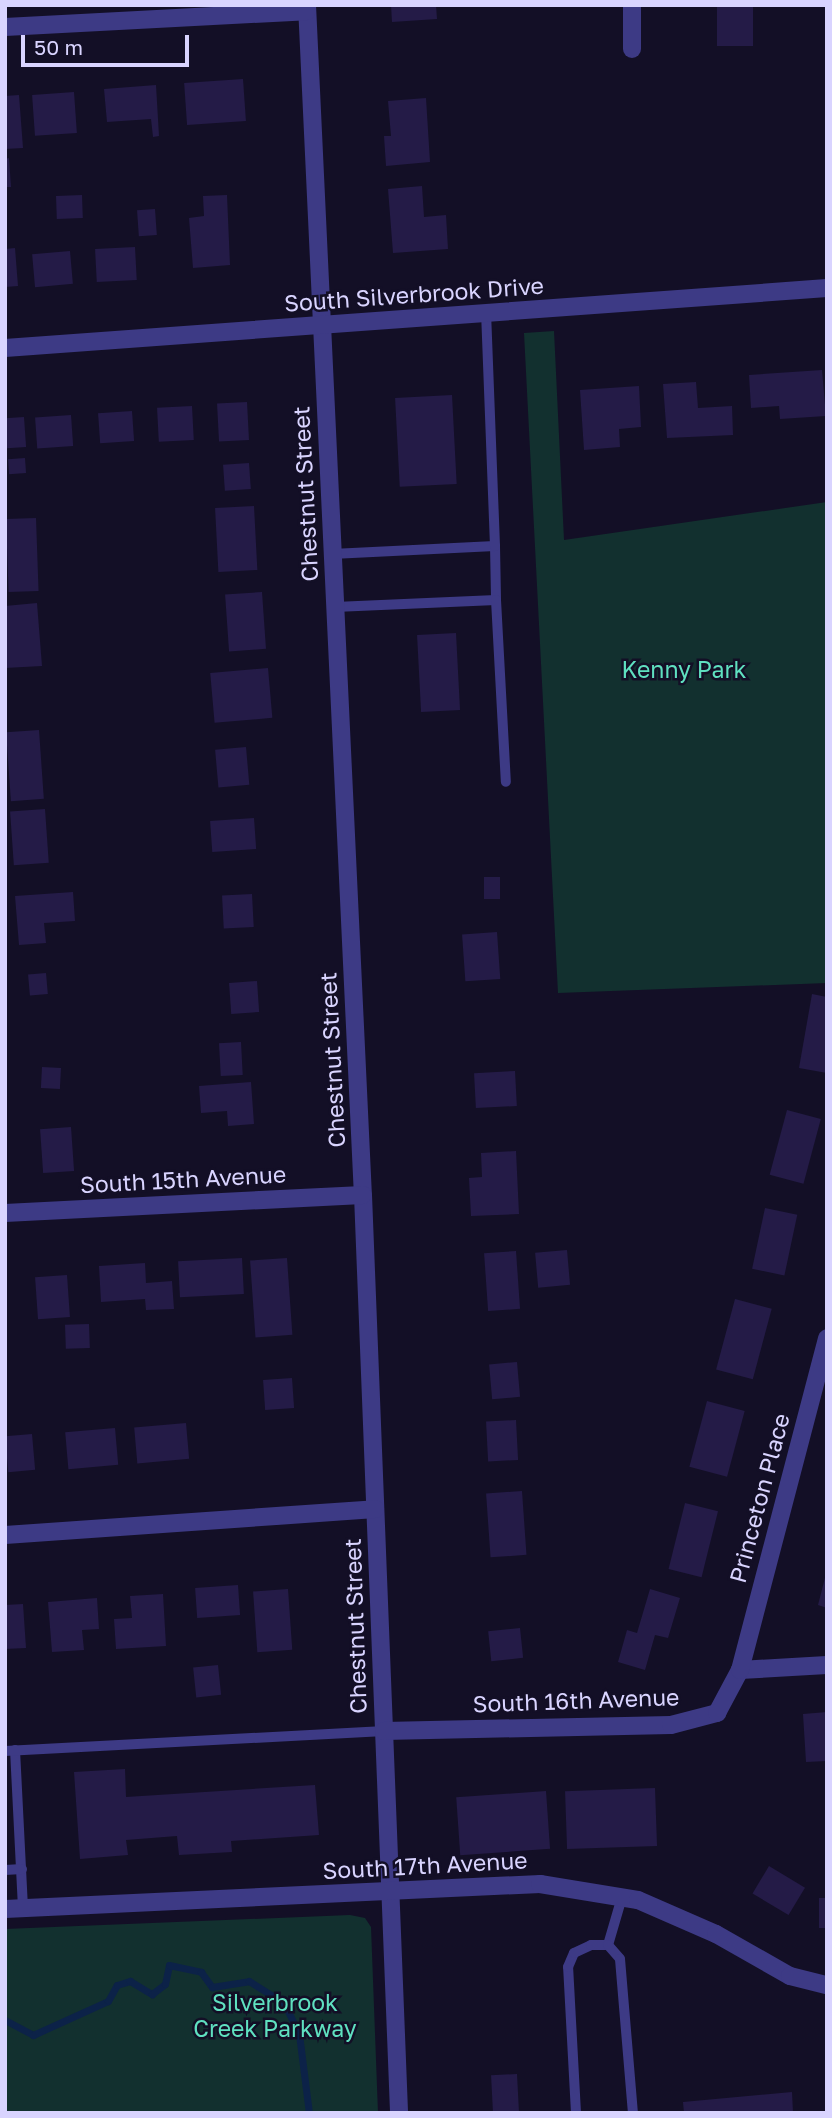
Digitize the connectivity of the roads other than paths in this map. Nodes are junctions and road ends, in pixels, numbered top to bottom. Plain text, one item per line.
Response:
1 (632, 5) edge
2 (307, 8) edge
3 (5, 27) edge
4 (632, 49) dead end
5 (827, 288) edge
6 (486, 314) junction
7 (321, 324) junction
8 (5, 348) edge
9 (495, 546) junction
10 (332, 554) junction
11 (496, 600) junction
12 (335, 607) junction
13 (506, 782) dead end
14 (363, 1195) junction
15 (5, 1213) edge
16 (825, 1347) edge
17 (375, 1509) junction
18 (5, 1535) edge
19 (827, 1665) edge
20 (740, 1670) junction
21 (384, 1731) junction
22 (10, 1750) edge
23 (22, 1869) junction
24 (5, 1870) edge
25 (388, 1891) junction
26 (622, 1897) junction
27 (14, 1909) edge
28 (608, 1945) junction
29 (827, 1985) edge
30 (399, 2113) edge
31 (576, 2113) edge
32 (633, 2113) edge

1 - 4 street
2 - 3 street
2 - 7 street, Chestnut Street
5 - 6 street, South Silverbrook Drive
6 - 7 street, South Silverbrook Drive
6 - 9 lane
7 - 8 street, South Silverbrook Drive
7 - 10 street, Chestnut Street
9 - 10 lane
9 - 11 lane
10 - 12 street, Chestnut Street
11 - 12 lane
11 - 13 lane
12 - 14 street, Chestnut Street
14 - 15 street, South 15th Avenue
14 - 17 street, Chestnut Street
16 - 20 street, Princeton Place
17 - 18 street
17 - 21 street, Chestnut Street
19 - 20 street
20 - 21 street, South 16th Avenue
21 - 22 lane
21 - 25 street, Chestnut Street
22 - 23 lane
23 - 24 lane
23 - 27 lane
25 - 26 street, South 17th Avenue
25 - 27 street, South 17th Avenue
25 - 30 street, Chestnut Street
26 - 28 lane
26 - 29 street, South 17th Avenue
28 - 31 lane
28 - 32 lane

